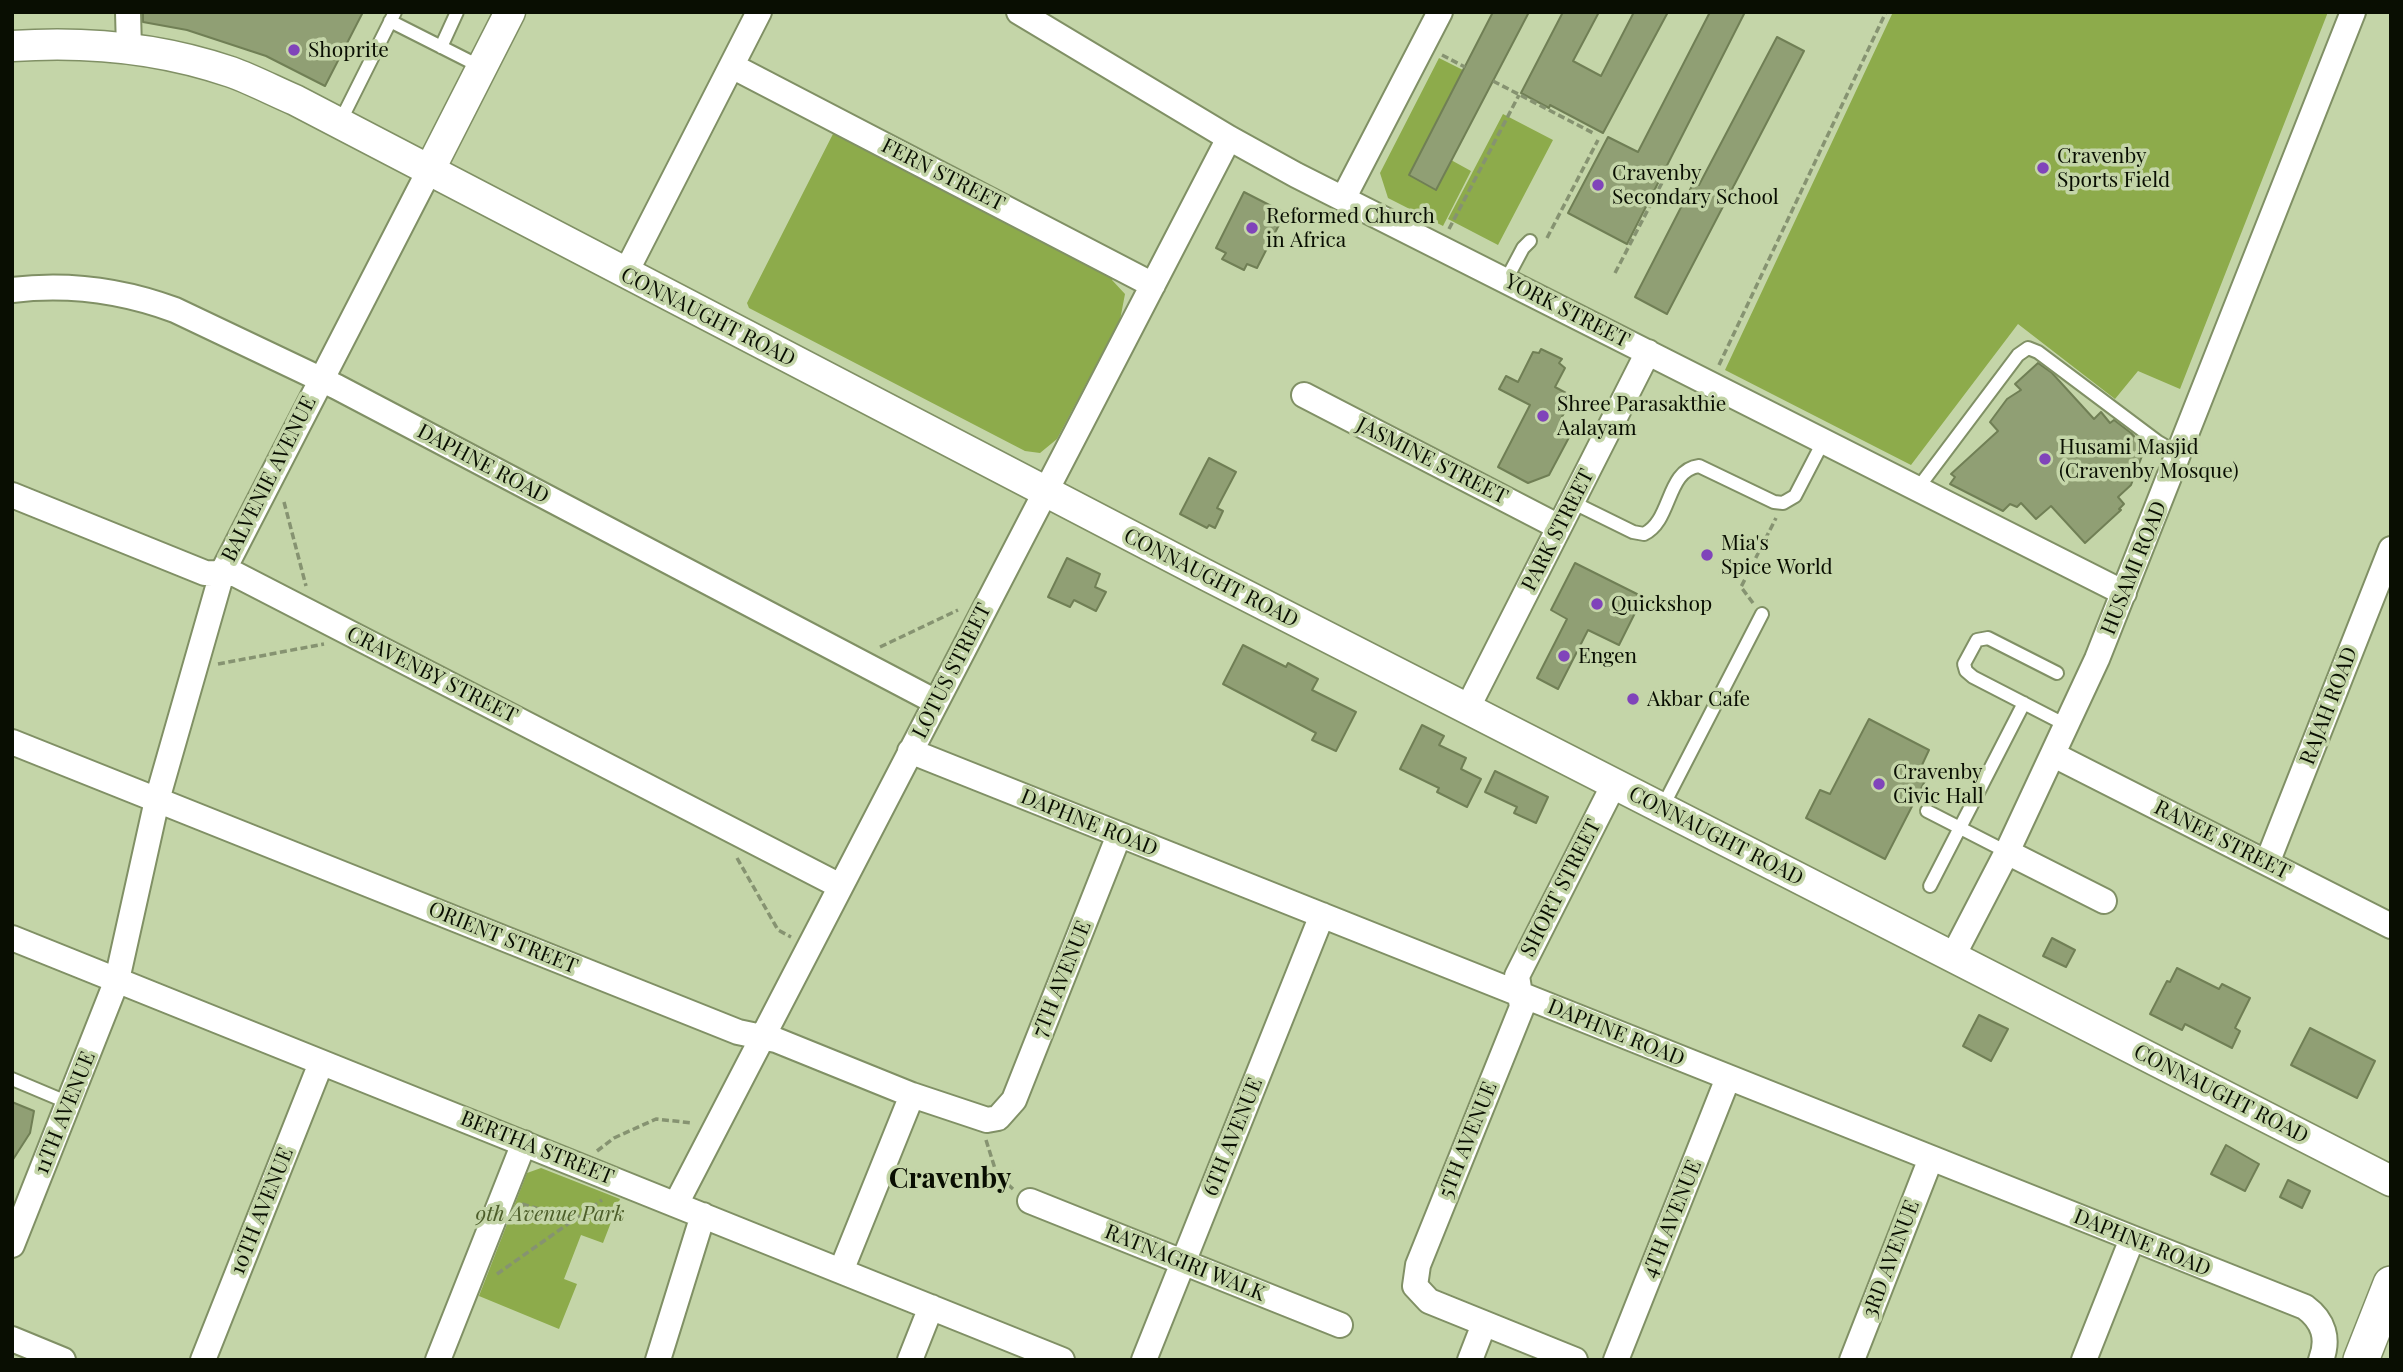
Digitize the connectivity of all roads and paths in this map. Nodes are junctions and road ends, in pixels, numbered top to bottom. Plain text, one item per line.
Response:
1 (128, 12) edge
2 (457, 12) edge
3 (510, 12) edge
4 (759, 12) edge
5 (1019, 12) edge
6 (1440, 12) edge
7 (1886, 12) edge
8 (2354, 12) edge
9 (393, 17) edge
10 (12, 47) edge
11 (440, 47) junction
12 (129, 49) junction
13 (1433, 50) dead end
14 (732, 66) junction
15 (1465, 67) dead end
16 (482, 68) junction
17 (1493, 81) dead end
18 (1519, 95) junction
19 (340, 122) junction
20 (1595, 134) dead end
21 (1229, 138) junction
22 (1598, 140) dead end
23 (429, 171) junction
24 (1666, 175) dead end
25 (1344, 197) junction
26 (1448, 230) dead end
27 (1548, 238) dead end
28 (1530, 241) dead end
29 (1615, 273) dead end
30 (625, 274) junction
31 (1506, 280) junction
32 (1153, 285) junction
33 (12, 290) edge
34 (1648, 352) junction
35 (321, 379) junction
36 (1711, 383) junction
37 (1304, 395) dead end
38 (1824, 440) junction
39 (2179, 454) junction
40 (275, 468) junction
41 (1918, 488) junction
42 (1045, 491) junction
43 (12, 495) edge
44 (1572, 502) junction
45 (1783, 503) junction
46 (1559, 527) junction
47 (2391, 549) edge
48 (222, 573) junction
49 (2124, 593) junction
50 (983, 611) junction
51 (1762, 614) joint
52 (314, 615) junction
53 (352, 634) junction
54 (197, 660) junction
55 (870, 667) junction
56 (2057, 673) dead end
57 (936, 702) junction
58 (2024, 703) junction
59 (1467, 709) junction
60 (2068, 726) junction
61 (12, 742) edge
62 (910, 751) junction
63 (2054, 755) junction
64 (1614, 784) junction
65 (157, 800) junction
66 (1662, 808) junction
67 (1927, 811) dead end
68 (1960, 828) junction
69 (739, 834) junction
70 (1119, 835) junction
71 (2007, 852) junction
72 (2267, 863) junction
73 (841, 886) junction
74 (1930, 886) dead end
75 (2104, 901) dead end
76 (1322, 915) junction
77 (2391, 926) edge
78 (12, 938) edge
79 (809, 947) junction
80 (1953, 956) junction
81 (117, 980) junction
82 (1520, 995) junction
83 (762, 1038) junction
84 (320, 1063) junction
85 (1728, 1078) junction
86 (12, 1079) edge
87 (912, 1095) junction
88 (69, 1103) junction
89 (992, 1127) junction
90 (714, 1130) junction
91 (524, 1143) junction
92 (1931, 1158) junction
93 (578, 1165) junction
94 (617, 1181) junction
95 (2391, 1181) edge
96 (1022, 1196) joint
97 (503, 1199) junction
98 (676, 1204) junction
99 (703, 1215) junction
100 (577, 1220) junction
101 (2132, 1239) junction
102 (12, 1245) edge
103 (1183, 1262) junction
104 (841, 1271) junction
105 (2391, 1284) edge
106 (463, 1297) junction
107 (931, 1307) junction
108 (1485, 1324) junction
109 (1340, 1325) dead end
110 (12, 1339) edge
111 (63, 1360) edge
112 (203, 1360) edge
113 (438, 1360) edge
114 (658, 1360) edge
115 (910, 1360) edge
116 (1062, 1360) edge
117 (1144, 1360) edge
118 (1470, 1360) edge
119 (1575, 1360) edge
120 (1616, 1360) edge
121 (1852, 1360) edge
122 (2084, 1360) edge
123 (2321, 1360) edge
124 (2361, 1360) edge

1 - 12 street
2 - 11 lane
3 - 16 street, BALVENIE AVENUE
4 - 14 street
5 - 21 street, YORK STREET
6 - 25 street
7 - 36 path
8 - 39 street, HUSAMI ROAD
9 - 11 lane
9 - 19 lane
10 - 12 street, CONNAUGHT ROAD
11 - 16 lane
12 - 19 street, CONNAUGHT ROAD
13 - 15 path
14 - 30 street
14 - 32 street, FERN STREET
16 - 23 street, BALVENIE AVENUE
17 - 18 path
18 - 20 path
18 - 26 path
19 - 23 street, CONNAUGHT ROAD
21 - 25 street, YORK STREET
21 - 32 street, LOTUS STREET
22 - 27 path
23 - 30 street, CONNAUGHT ROAD
23 - 35 street, BALVENIE AVENUE
24 - 29 path
25 - 31 street, YORK STREET
28 - 31 lane
30 - 42 street, CONNAUGHT ROAD
31 - 34 street, YORK STREET
32 - 42 street, LOTUS STREET
33 - 35 street, DAPHNE ROAD
34 - 36 street, YORK STREET
34 - 44 street, PARK STREET
35 - 40 street, BALVENIE AVENUE
35 - 55 street, DAPHNE ROAD
36 - 38 street, YORK STREET
37 - 46 street, JASMINE STREET
38 - 41 street, YORK STREET
38 - 45 lane
39 - 41 lane
39 - 49 street, HUSAMI ROAD
40 - 48 street, BALVENIE AVENUE
40 - 52 path
41 - 49 street, YORK STREET
42 - 50 street, LOTUS STREET
42 - 59 street, CONNAUGHT ROAD
43 - 48 street, CRAVENBY STREET
44 - 45 lane
44 - 46 street, PARK STREET
45 - 51 path
46 - 59 street, PARK STREET
47 - 72 street, RAJAH ROAD
48 - 52 street, CRAVENBY STREET
48 - 54 street, BALVENIE AVENUE
49 - 60 street, HUSAMI ROAD
50 - 55 path
50 - 57 street, LOTUS STREET
51 - 66 lane
52 - 53 street, CRAVENBY STREET
53 - 54 path
53 - 69 street, CRAVENBY STREET
54 - 65 street, BALVENIE AVENUE
55 - 57 street, DAPHNE ROAD
56 - 58 lane
57 - 62 street, LOTUS STREET
58 - 60 lane
58 - 68 lane
59 - 64 street, CONNAUGHT ROAD
60 - 63 street, HUSAMI ROAD
61 - 65 street, ORIENT STREET
62 - 70 street, DAPHNE ROAD
62 - 73 street, LOTUS STREET
63 - 71 street, HUSAMI ROAD
63 - 72 street, RANEE STREET
64 - 66 street, CONNAUGHT ROAD
64 - 82 street, SHORT STREET
65 - 81 street, BALVENIE AVENUE
65 - 83 street, ORIENT STREET
66 - 80 street, CONNAUGHT ROAD
67 - 68 lane
68 - 71 lane
68 - 74 lane
69 - 73 street, CRAVENBY STREET
69 - 79 path
70 - 76 street, DAPHNE ROAD
70 - 89 street, 7TH AVENUE
71 - 75 street
71 - 80 street, HUSAMI ROAD
72 - 77 street, RANEE STREET
73 - 79 street, LOTUS STREET
76 - 82 street, DAPHNE ROAD
76 - 103 street, 6TH AVENUE
78 - 81 street, BERTHA STREET
79 - 83 street, LOTUS STREET
80 - 95 street, CONNAUGHT ROAD
81 - 84 street, BERTHA STREET
81 - 88 street, 11TH AVENUE
82 - 85 street, DAPHNE ROAD
82 - 108 street, 5TH AVENUE
83 - 87 street, ORIENT STREET
83 - 90 street, LOTUS STREET
84 - 91 street, BERTHA STREET
84 - 112 street, 10TH AVENUE
85 - 92 street, DAPHNE ROAD
85 - 120 street, 4TH AVENUE
86 - 88 lane
87 - 89 street, ORIENT STREET
87 - 104 street
88 - 102 street, 11TH AVENUE
89 - 96 path
90 - 93 path
90 - 98 street, LOTUS STREET
91 - 93 street, BERTHA STREET
91 - 97 street
92 - 101 street, DAPHNE ROAD
92 - 121 street, 3RD AVENUE
93 - 94 street, BERTHA STREET
94 - 98 street, BERTHA STREET
94 - 100 path
96 - 103 street, RATNAGIRI WALK
97 - 100 path
97 - 106 street
98 - 99 street, BERTHA STREET
99 - 104 street, BERTHA STREET
99 - 114 street
100 - 106 path
101 - 122 street
101 - 123 street, DAPHNE ROAD
103 - 109 street, RATNAGIRI WALK
103 - 117 street, 6TH AVENUE
104 - 107 street, BERTHA STREET
105 - 124 main road
106 - 113 street
107 - 115 street
107 - 116 street, BERTHA STREET
108 - 118 street
108 - 119 street
110 - 111 street

